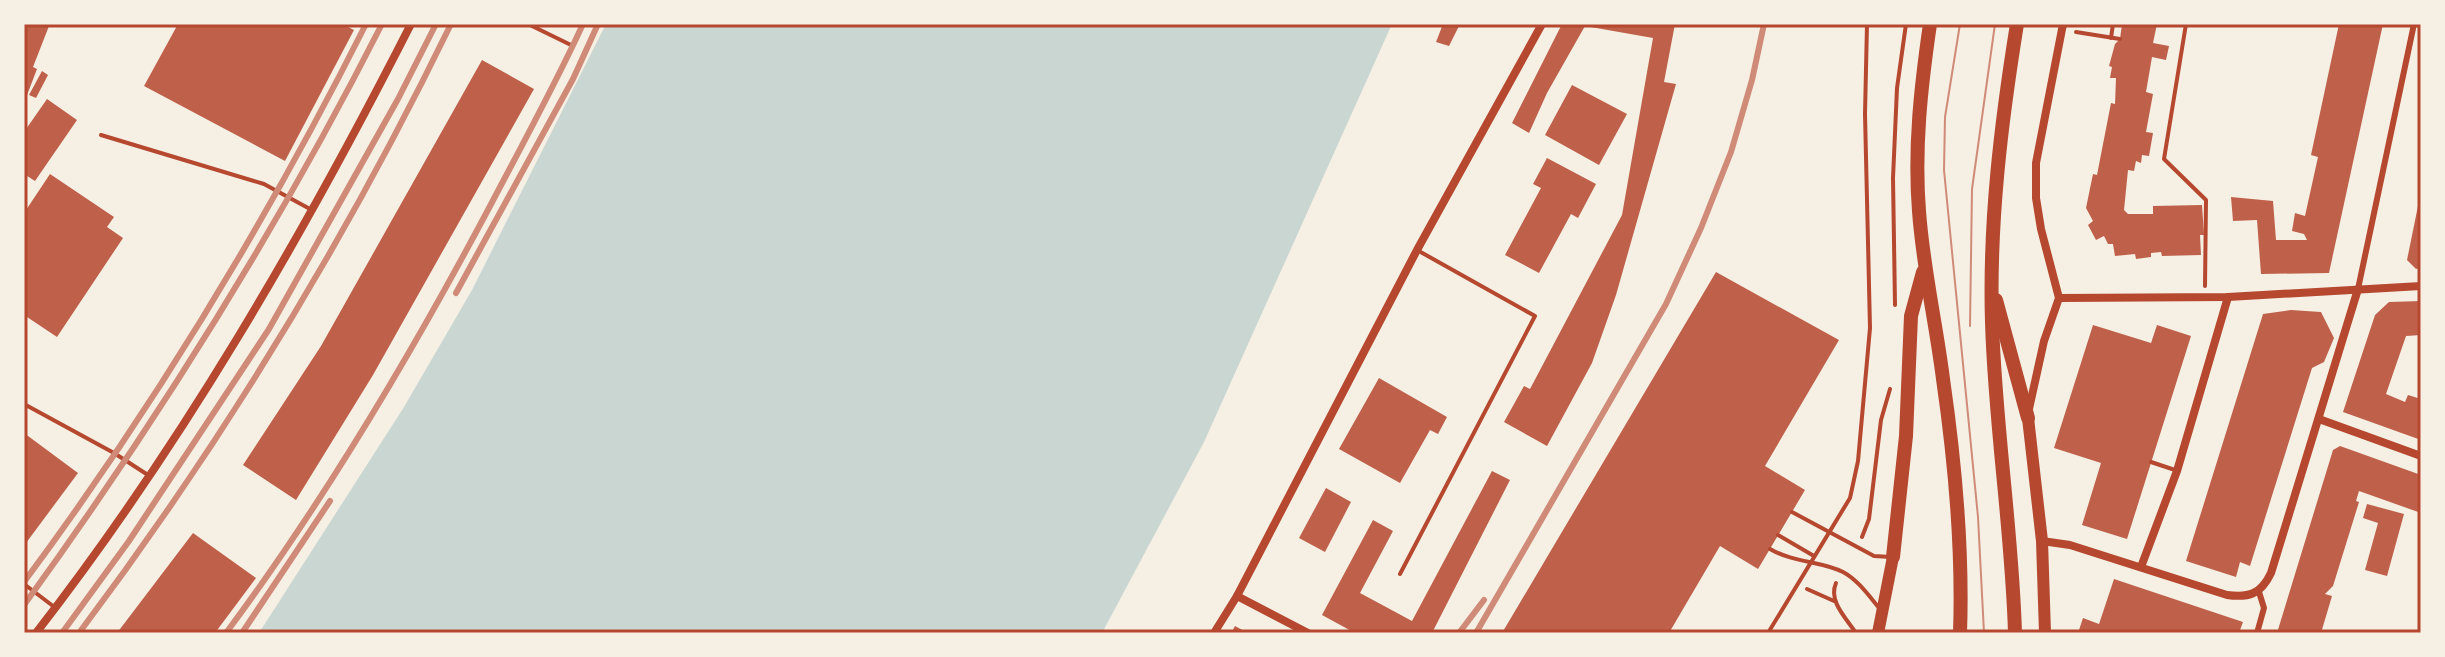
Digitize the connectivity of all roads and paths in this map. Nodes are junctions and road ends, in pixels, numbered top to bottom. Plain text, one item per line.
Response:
1 (411, 24) edge
2 (528, 24) edge
3 (1542, 24) edge
4 (1867, 24) edge
5 (1930, 24) edge
6 (2113, 24) edge
7 (2186, 24) edge
8 (2414, 24) edge
9 (2017, 25) edge
10 (2062, 27) edge
11 (2111, 38) junction
12 (2120, 39) dead end
13 (573, 46) dead end
14 (101, 135) dead end
15 (312, 211) junction
16 (1417, 250) junction
17 (1924, 268) junction
18 (1991, 284) junction
19 (2421, 286) edge
20 (2358, 289) junction
21 (2228, 297) junction
22 (2059, 298) junction
23 (2205, 298) junction
24 (24, 404) edge
25 (2028, 418) junction
26 (2319, 419) junction
27 (2421, 456) edge
28 (2151, 462) dead end
29 (2177, 471) junction
30 (148, 475) junction
31 (1792, 512) dead end
32 (1829, 533) junction
33 (1778, 535) dead end
34 (2042, 541) junction
35 (1770, 549) dead end
36 (1814, 556) junction
37 (1893, 557) junction
38 (1809, 564) junction
39 (2141, 567) junction
40 (1400, 574) dead end
41 (24, 584) edge
42 (1796, 585) junction
43 (2259, 592) junction
44 (1237, 596) junction
45 (1834, 601) dead end
46 (55, 607) junction
47 (1883, 612) junction
48 (36, 633) edge
49 (1214, 633) edge
50 (1308, 633) edge
51 (1768, 633) edge
52 (1878, 633) edge
53 (1960, 633) edge
54 (2015, 633) edge
55 (2045, 633) edge
56 (2257, 633) edge

1 - 15 street
2 - 13 lane
3 - 16 street
4 - 32 lane
5 - 17 main road
6 - 11 path
7 - 23 path
8 - 20 street
9 - 18 main road
10 - 11 path
10 - 22 street
11 - 12 path
14 - 15 lane
15 - 30 street
16 - 40 lane
16 - 44 street
17 - 37 main road
17 - 53 main road
18 - 25 main road
18 - 54 main road
19 - 20 street
20 - 21 street
20 - 26 street
21 - 23 street
21 - 29 street
22 - 23 street
22 - 25 street
24 - 30 lane
25 - 34 main road
26 - 27 street
26 - 43 street
28 - 29 lane
29 - 39 street
30 - 46 street
31 - 32 lane
32 - 36 lane
32 - 37 lane
33 - 36 lane
34 - 39 street
34 - 55 main road
35 - 38 lane
36 - 38 lane
37 - 47 main road
38 - 42 lane
38 - 47 lane
39 - 43 street
41 - 46 lane
42 - 45 path
42 - 51 lane
43 - 56 street
44 - 49 street
44 - 50 street
46 - 48 street
47 - 52 main road

